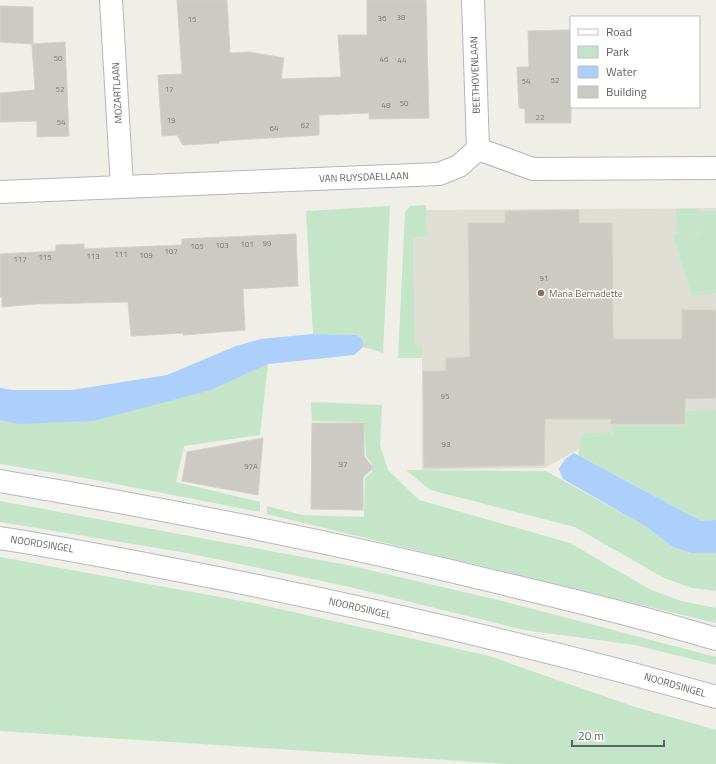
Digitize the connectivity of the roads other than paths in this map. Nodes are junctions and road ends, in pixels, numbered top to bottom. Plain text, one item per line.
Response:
1 (111, 0) edge
2 (473, 0) edge
3 (478, 149) junction
4 (716, 168) edge
5 (122, 187) junction
6 (0, 192) edge
7 (0, 481) edge
8 (0, 538) edge
9 (716, 639) edge
10 (716, 697) edge

1 - 5 main road, MOZARTLAAN
2 - 3 main road, BEETHOVENLAAN
3 - 4 main road
3 - 5 main road, VAN RUYSDAELLAAN
5 - 6 main road, VAN RUYSDAELLAAN
7 - 9 main road
8 - 10 main road, NOORDSINGEL

